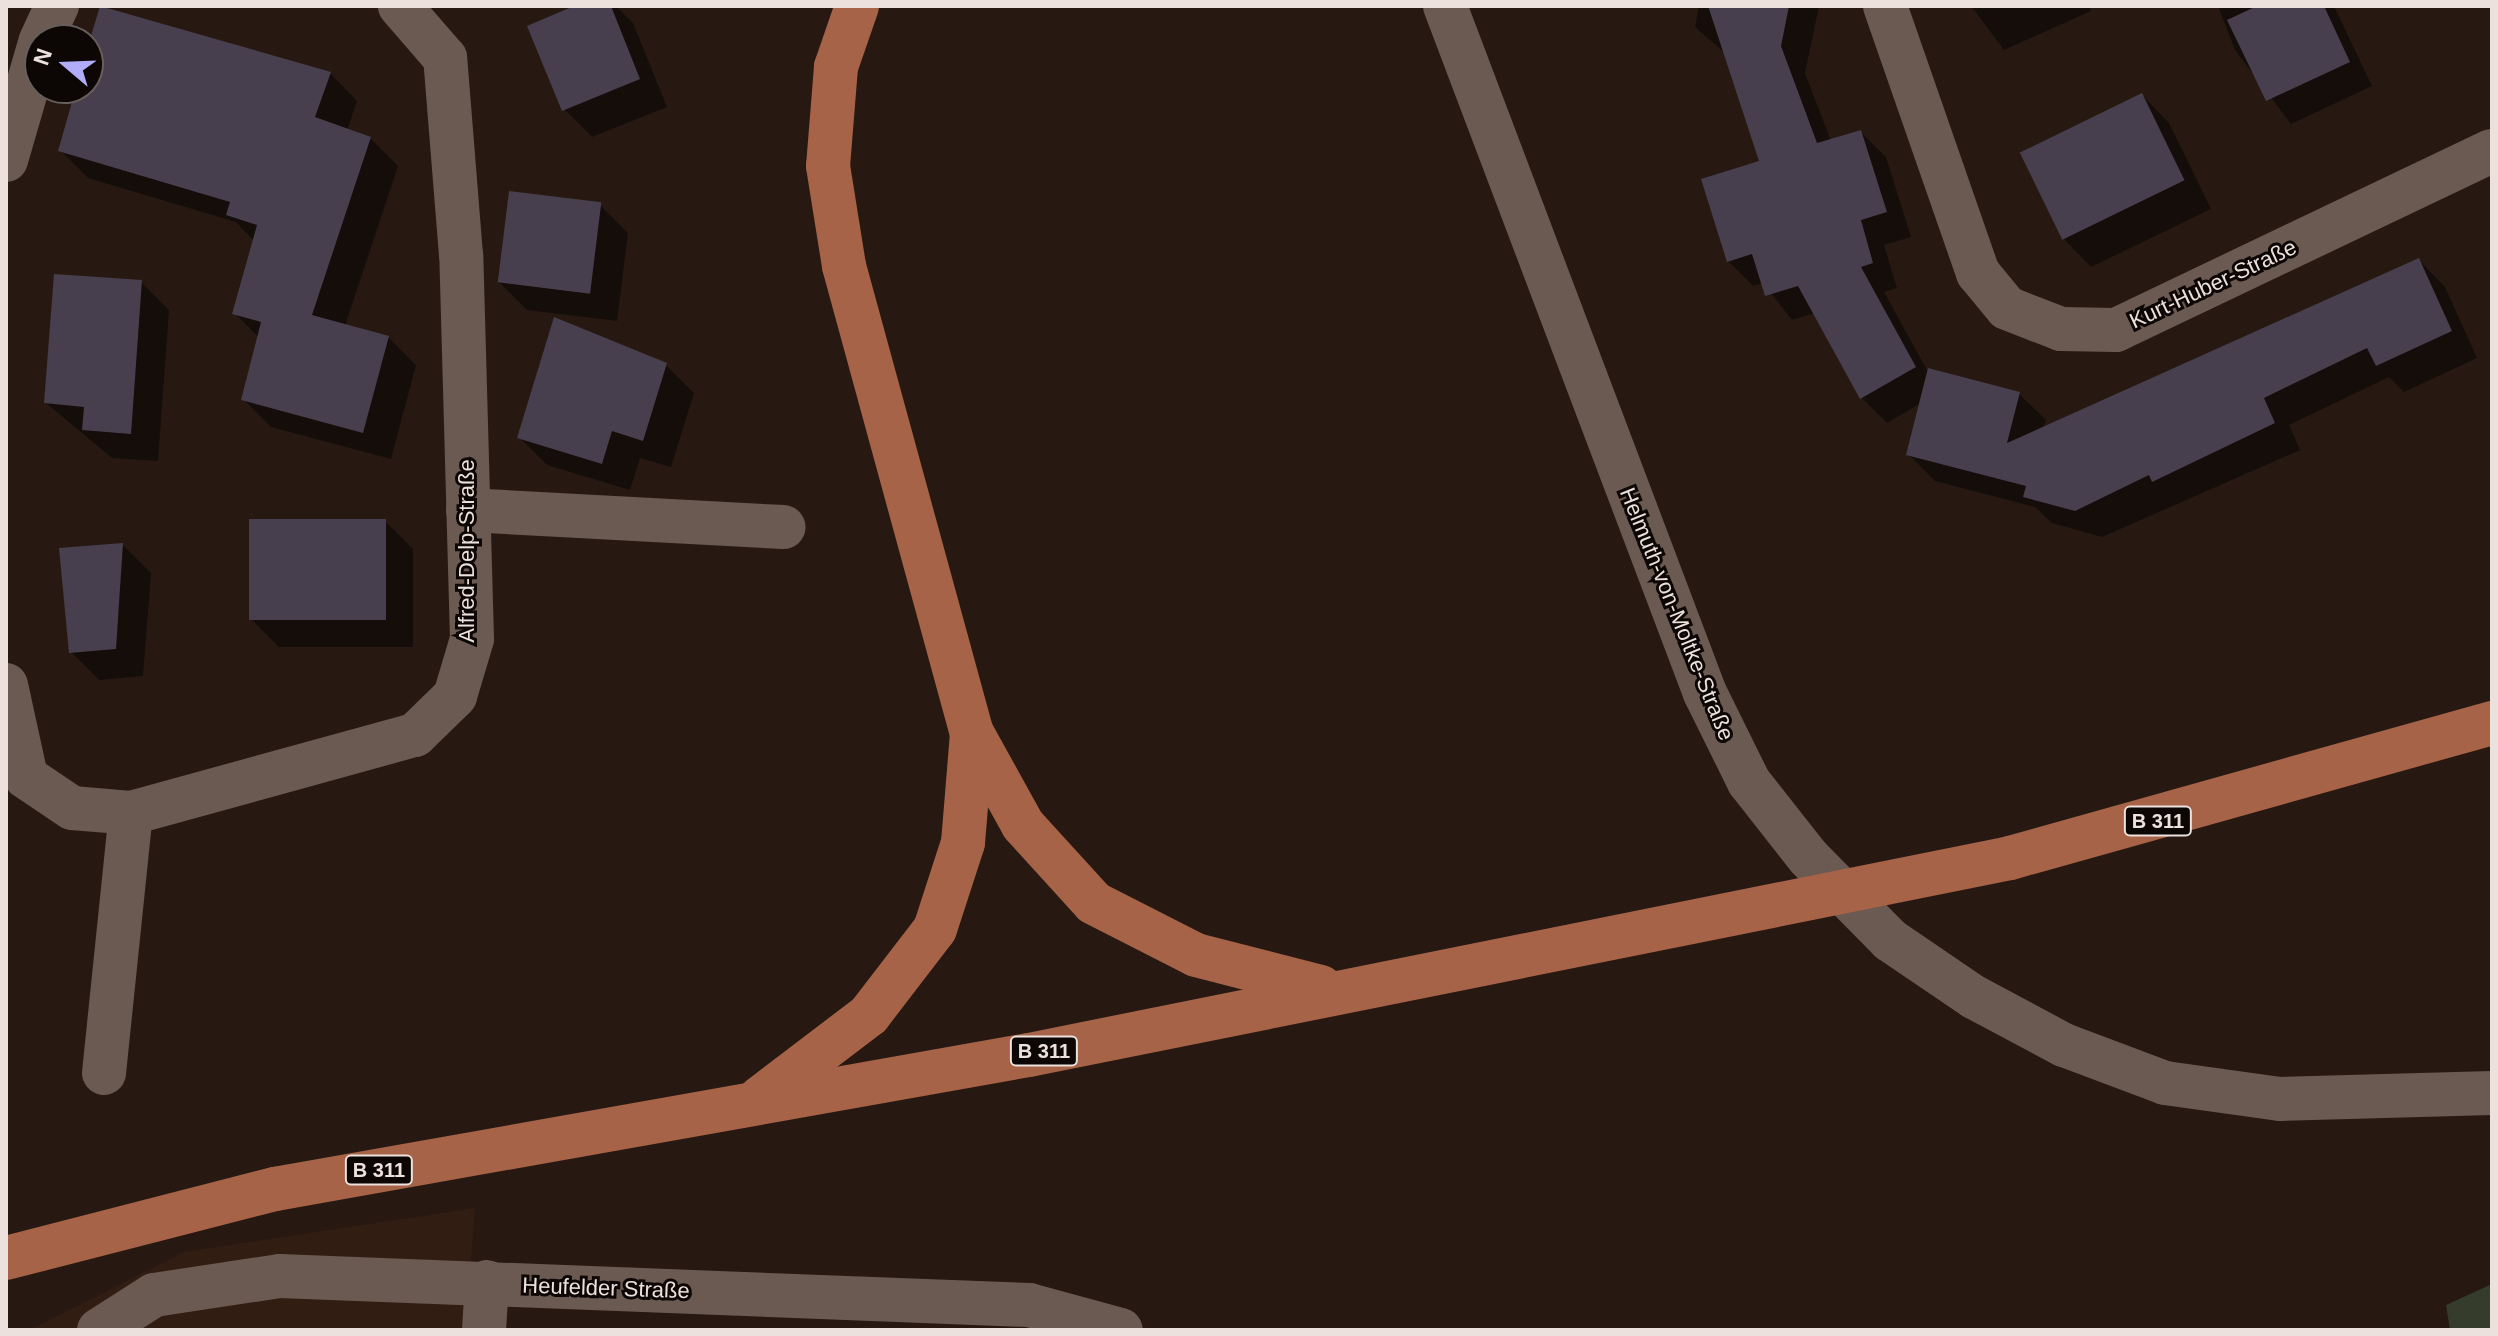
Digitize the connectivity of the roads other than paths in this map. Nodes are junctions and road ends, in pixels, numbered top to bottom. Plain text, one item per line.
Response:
1 (400, 6) edge
2 (857, 6) edge
3 (1445, 6) edge
4 (1885, 6) edge
5 (24, 99) edge
6 (2492, 151) edge
7 (6, 160) edge
8 (468, 510) junction
9 (784, 527) dead end
10 (6, 685) edge
11 (2492, 723) edge
12 (972, 733) junction
13 (131, 813) junction
14 (1331, 990) junction
15 (104, 1073) dead end
16 (2492, 1093) edge
17 (755, 1102) junction
18 (6, 1258) edge
19 (487, 1282) junction
20 (99, 1330) edge
21 (484, 1330) edge
22 (1121, 1330) edge

1 - 8 street, Alfred-Delp-Straße
2 - 12 main road
3 - 16 street, Helmuth-von-Moltke-Straße
4 - 6 street, Kurt-Huber-Straße
5 - 7 street
8 - 9 street
8 - 13 street, Alfred-Delp-Straße
10 - 13 street, Alfred-Delp-Straße
11 - 14 main road, B 311
12 - 14 main road
12 - 17 main road
13 - 15 street
14 - 17 main road, B 311
17 - 18 main road, B 311
19 - 20 street, Heufelder Straße
19 - 21 street
19 - 22 street, Heufelder Straße

